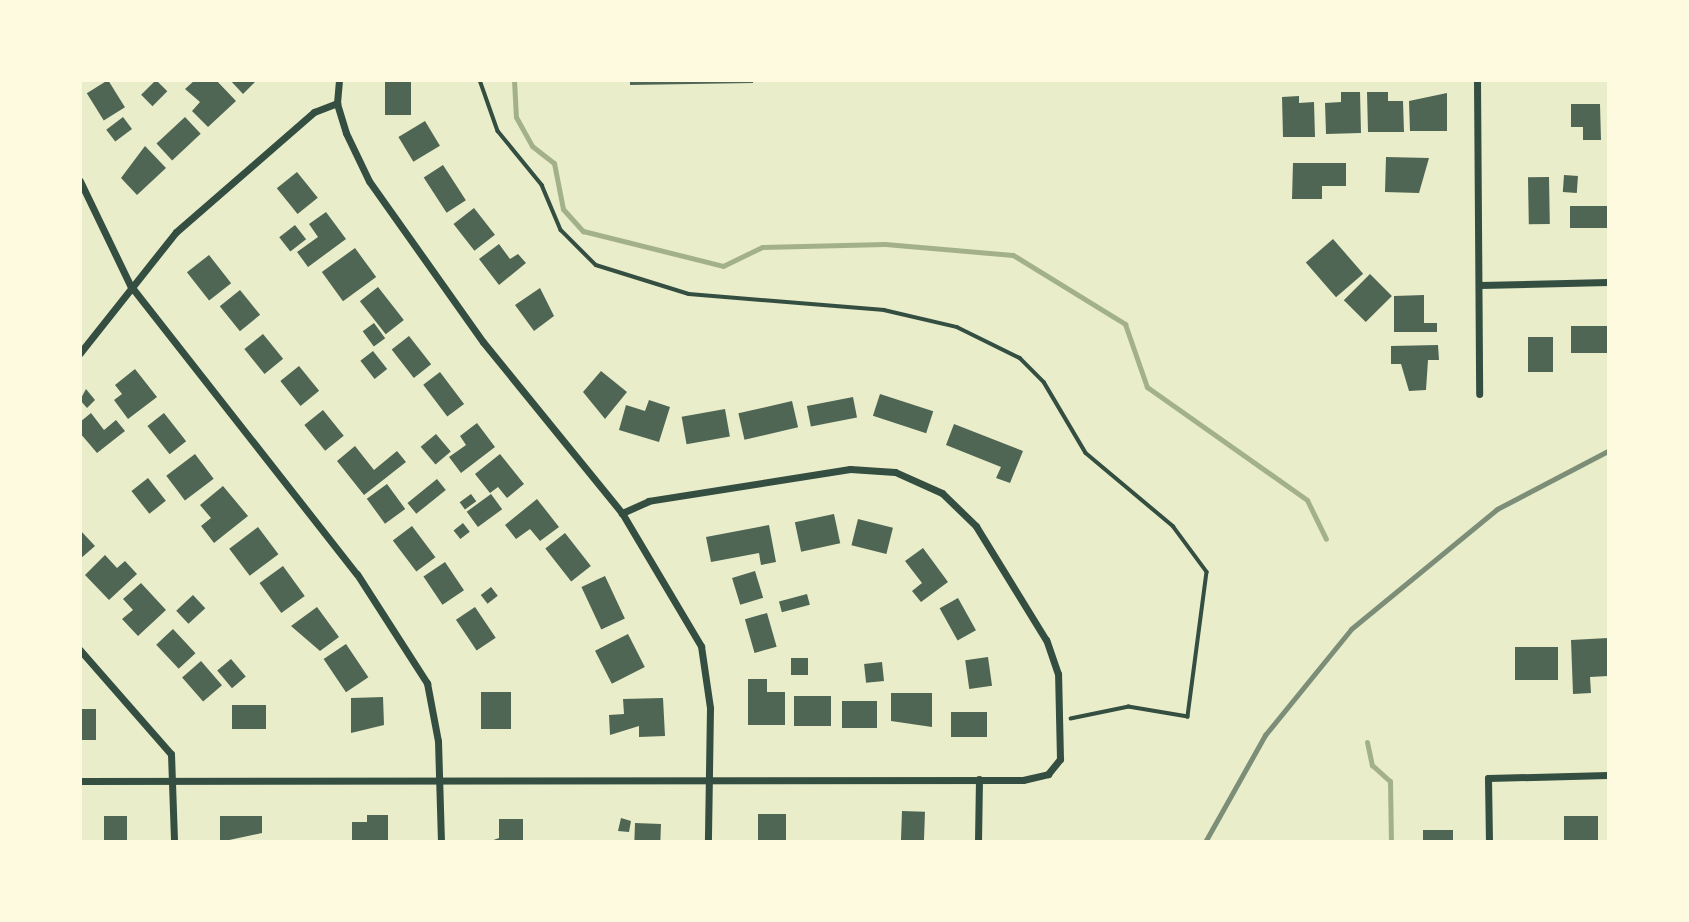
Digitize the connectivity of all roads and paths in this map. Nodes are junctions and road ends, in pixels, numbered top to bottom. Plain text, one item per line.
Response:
1 (339, 80) edge
2 (480, 80) edge
3 (1477, 80) edge
4 (337, 103) junction
5 (80, 181) edge
6 (1608, 282) edge
7 (130, 285) junction
8 (1480, 285) junction
9 (80, 353) edge
10 (1479, 394) dead end
11 (622, 513) junction
12 (80, 650) edge
13 (1071, 719) dead end
14 (1608, 775) edge
15 (979, 779) junction
16 (441, 780) junction
17 (708, 780) junction
18 (80, 781) edge
19 (173, 781) junction
20 (174, 842) edge
21 (441, 842) edge
22 (708, 842) edge
23 (978, 842) edge
24 (1489, 842) edge

1 - 4 street
2 - 13 path
3 - 8 street
4 - 7 street
4 - 11 street
5 - 7 street
6 - 8 street
7 - 9 street
7 - 16 street
8 - 10 street
11 - 15 street
11 - 17 street
12 - 19 street
14 - 24 street
15 - 17 street
15 - 23 street
16 - 17 street
16 - 19 street
16 - 21 street
17 - 22 street
18 - 19 street
19 - 20 street

